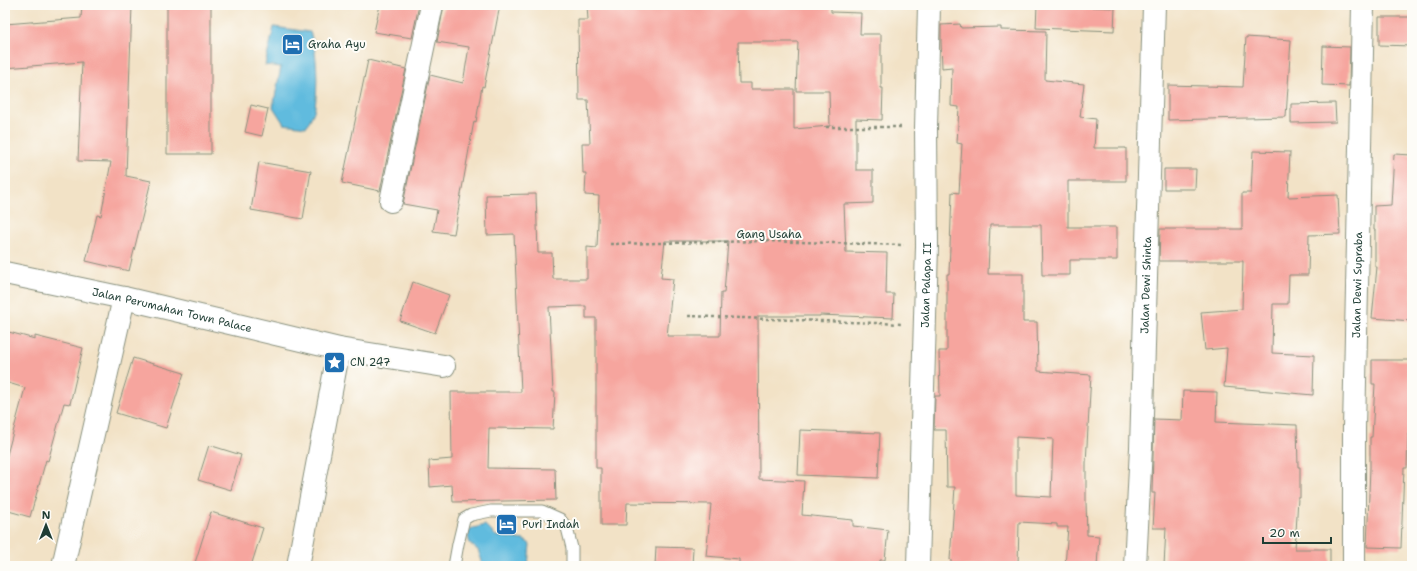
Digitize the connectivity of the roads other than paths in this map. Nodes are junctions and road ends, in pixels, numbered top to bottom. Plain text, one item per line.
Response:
1 (432, 5) edge
2 (928, 5) edge
3 (1154, 5) edge
4 (1363, 5) edge
5 (391, 201) dead end
6 (5, 273) edge
7 (124, 298) junction
8 (338, 348) junction
9 (444, 366) dead end
10 (63, 566) edge
11 (298, 566) edge
12 (454, 566) edge
13 (572, 566) edge
14 (918, 566) edge
15 (1135, 566) edge
16 (1354, 566) edge

1 - 5 street
2 - 14 street, Jalan Palapa II
3 - 15 street, Jalan Dewi Shinta
4 - 16 street, Jalan Dewi Supraba
6 - 7 street, Jalan Perumahan Town Palace
7 - 8 street, Jalan Perumahan Town Palace
7 - 10 street
8 - 9 street, Jalan Perumahan Town Palace
8 - 11 street
12 - 13 lane

